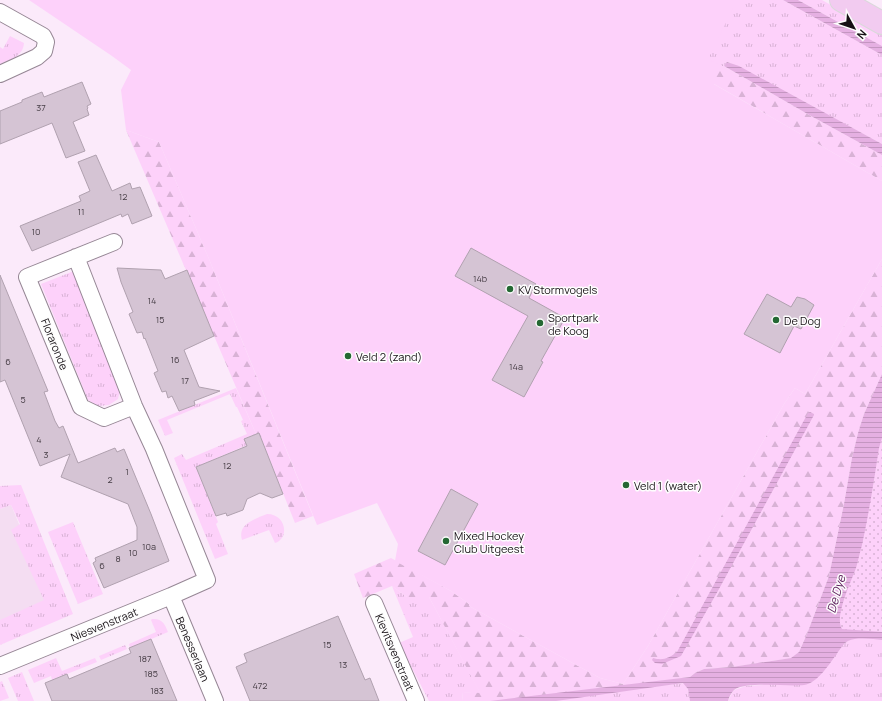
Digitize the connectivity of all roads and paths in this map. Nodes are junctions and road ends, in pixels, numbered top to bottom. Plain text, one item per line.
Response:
1 (841, 0) edge
2 (0, 12) edge
3 (882, 23) edge
4 (0, 74) edge
5 (114, 242) dead end
6 (76, 257) junction
7 (134, 406) junction
8 (171, 596) junction
9 (374, 603) dead end
10 (0, 666) edge
11 (215, 701) edge
12 (416, 701) edge

1 - 3 main road
2 - 4 street
5 - 6 street, Floraronde
6 - 7 street
6 - 7 street, Floraronde
7 - 8 street, Niesvenstraat
8 - 10 street, Niesvenstraat
8 - 11 street, Benesserlaan
9 - 12 street, Kievitsvenstraat

